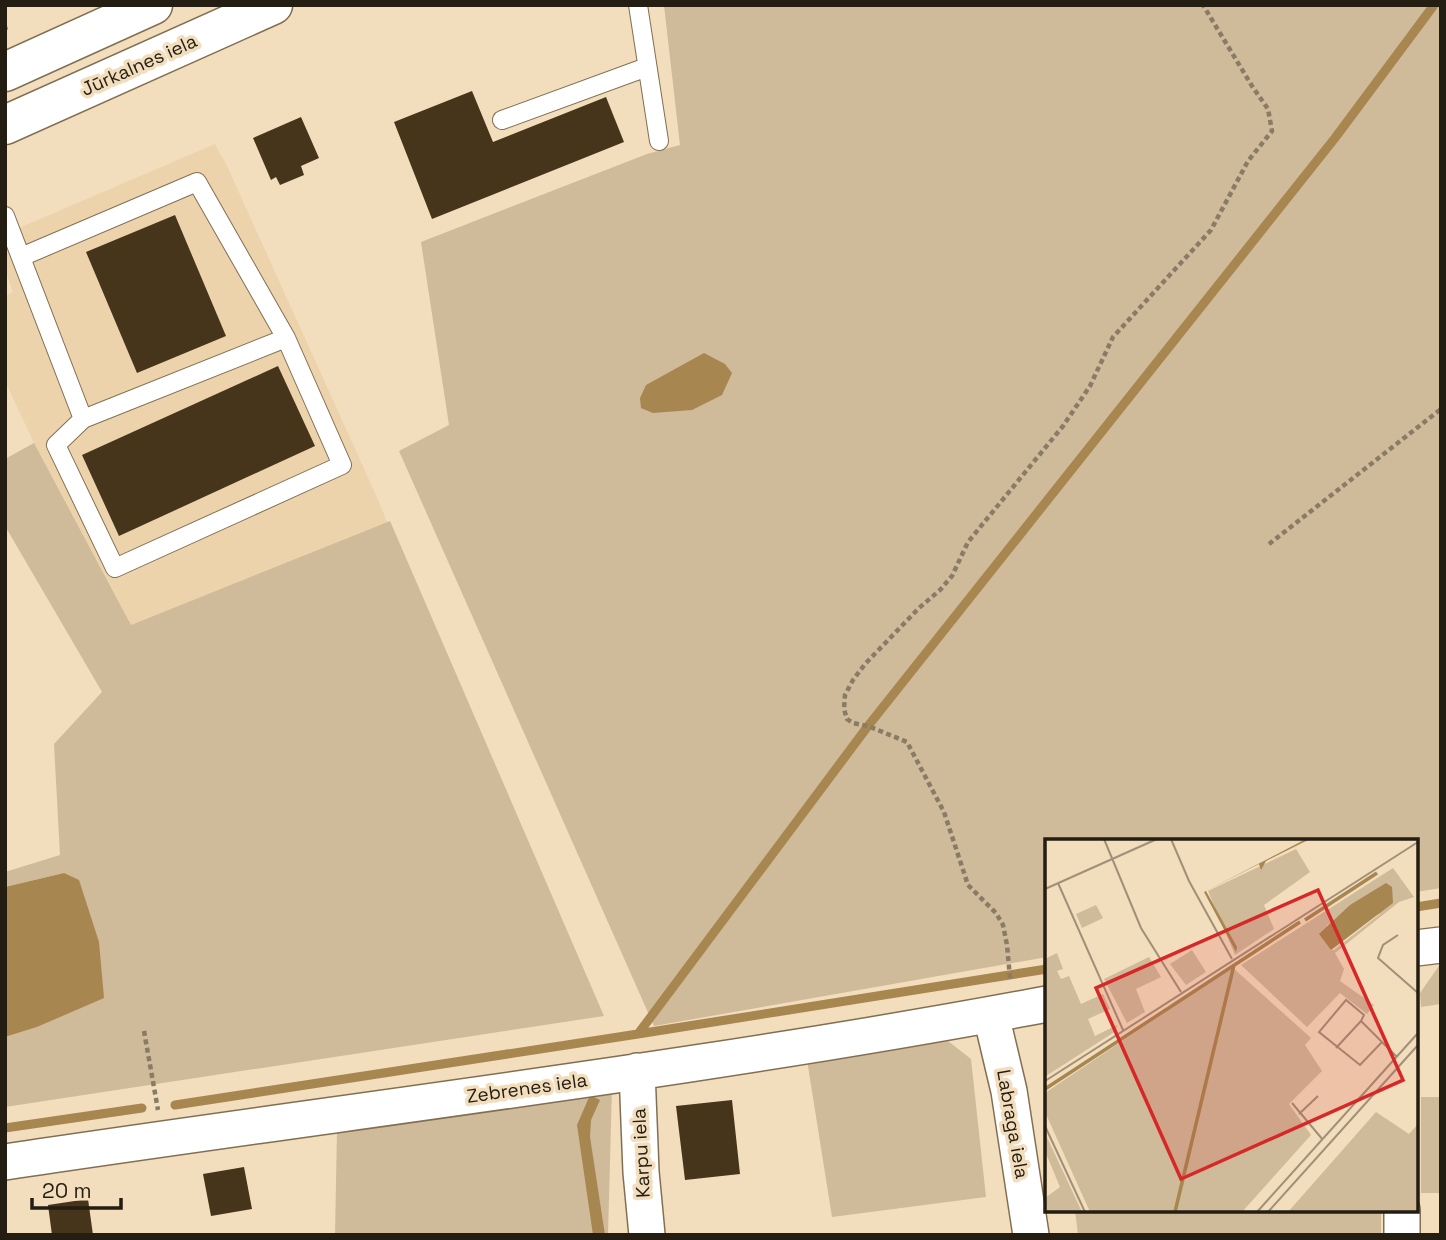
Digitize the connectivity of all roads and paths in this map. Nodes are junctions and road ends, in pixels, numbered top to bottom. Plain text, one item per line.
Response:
1 (153, 5) edge
2 (273, 5) edge
3 (638, 5) edge
4 (1203, 5) edge
5 (647, 67) junction
6 (5, 72) edge
7 (502, 120) dead end
8 (5, 125) edge
9 (659, 141) dead end
10 (5, 216) edge
11 (21, 257) junction
12 (286, 338) junction
13 (1441, 409) edge
14 (83, 419) junction
15 (1269, 544) dead end
16 (1441, 945) edge
17 (1418, 948) edge
18 (1010, 981) dead end
19 (1045, 1004) edge
20 (991, 1015) junction
21 (144, 1031) dead end
22 (637, 1071) junction
23 (163, 1139) junction
24 (5, 1162) edge
25 (1402, 1212) edge
26 (647, 1235) edge
27 (1031, 1235) edge
28 (1402, 1235) edge

1 - 6 street
2 - 8 street, Jūrkalnes iela
3 - 5 lane
4 - 18 path
5 - 7 lane
5 - 9 lane
10 - 11 lane
11 - 12 lane
11 - 14 lane
12 - 14 lane
12 - 14 lane
13 - 15 path
16 - 17 street
19 - 20 street, Zebrenes iela
20 - 22 street, Zebrenes iela
20 - 27 street, Labraga iela
21 - 23 path
22 - 23 street, Zebrenes iela
22 - 26 street, Karpu iela
23 - 24 street, Zebrenes iela
25 - 28 street

